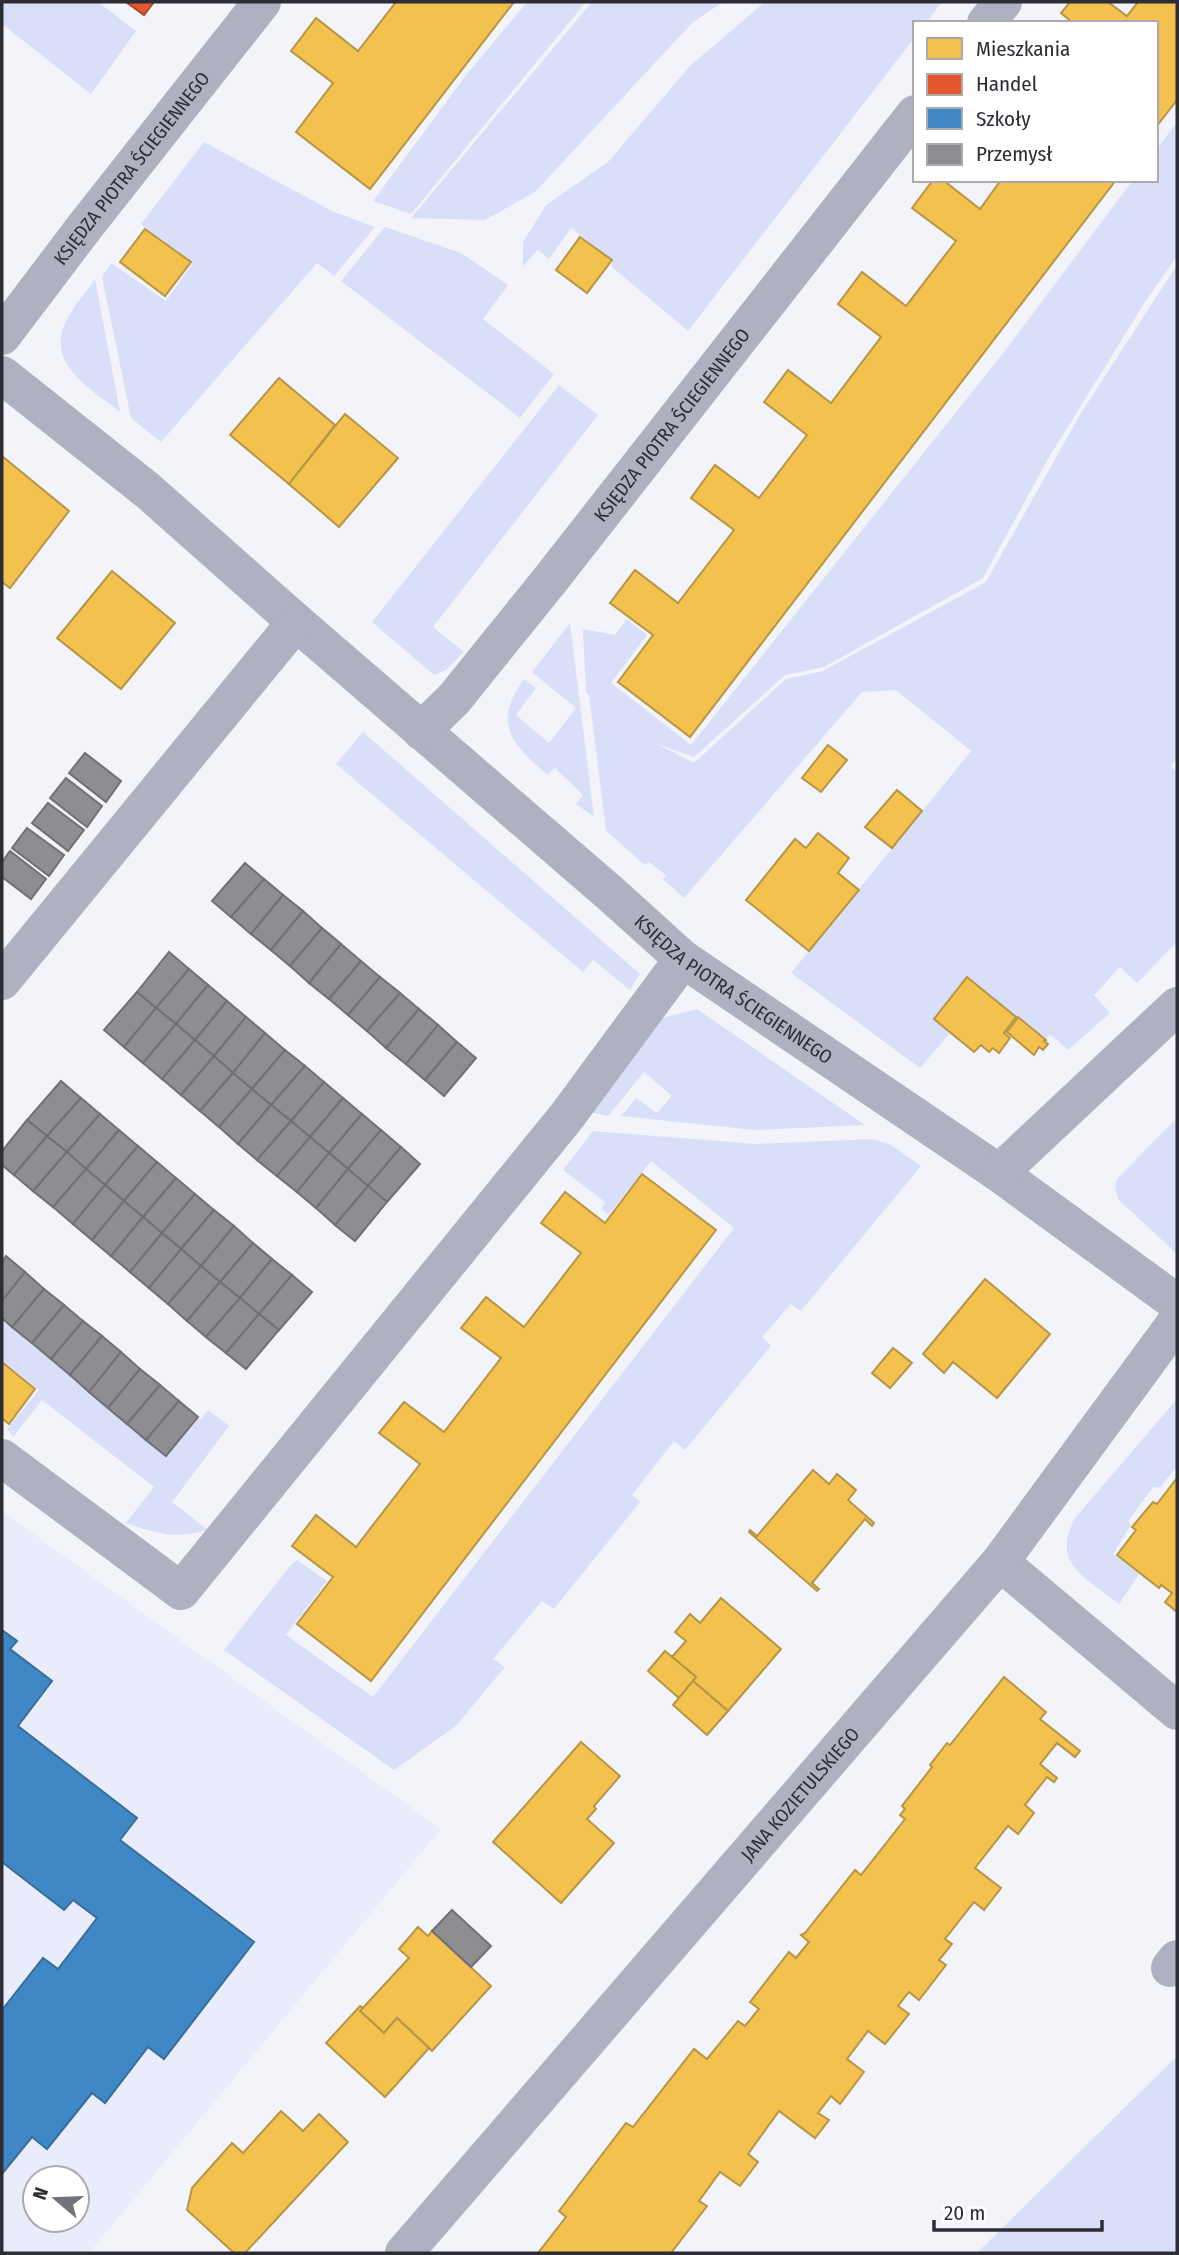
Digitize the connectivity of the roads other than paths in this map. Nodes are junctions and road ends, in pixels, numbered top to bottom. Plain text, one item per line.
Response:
1 (262, 2) edge
2 (1003, 2) edge
3 (988, 21) edge
4 (913, 117) edge
5 (2, 336) edge
6 (2, 375) edge
7 (296, 622) junction
8 (421, 731) junction
9 (683, 959) junction
10 (2, 981) edge
11 (1177, 1006) edge
12 (999, 1173) junction
13 (1177, 1304) edge
14 (1177, 1321) edge
15 (2, 1458) edge
16 (1000, 1562) junction
17 (1177, 1711) edge
18 (404, 2253) edge

1 - 5 street, KSIĘDZA PIOTRA ŚCIEGIENNEGO
2 - 3 street
4 - 8 street, KSIĘDZA PIOTRA ŚCIEGIENNEGO
6 - 7 street, KSIĘDZA PIOTRA ŚCIEGIENNEGO
7 - 8 street, KSIĘDZA PIOTRA ŚCIEGIENNEGO
7 - 10 street
8 - 9 street, KSIĘDZA PIOTRA ŚCIEGIENNEGO
9 - 12 street, KSIĘDZA PIOTRA ŚCIEGIENNEGO
9 - 15 street
11 - 12 street
12 - 13 street, KSIĘDZA PIOTRA ŚCIEGIENNEGO
14 - 16 street, JANA KOZIETULSKIEGO
16 - 17 street
16 - 18 street, JANA KOZIETULSKIEGO

